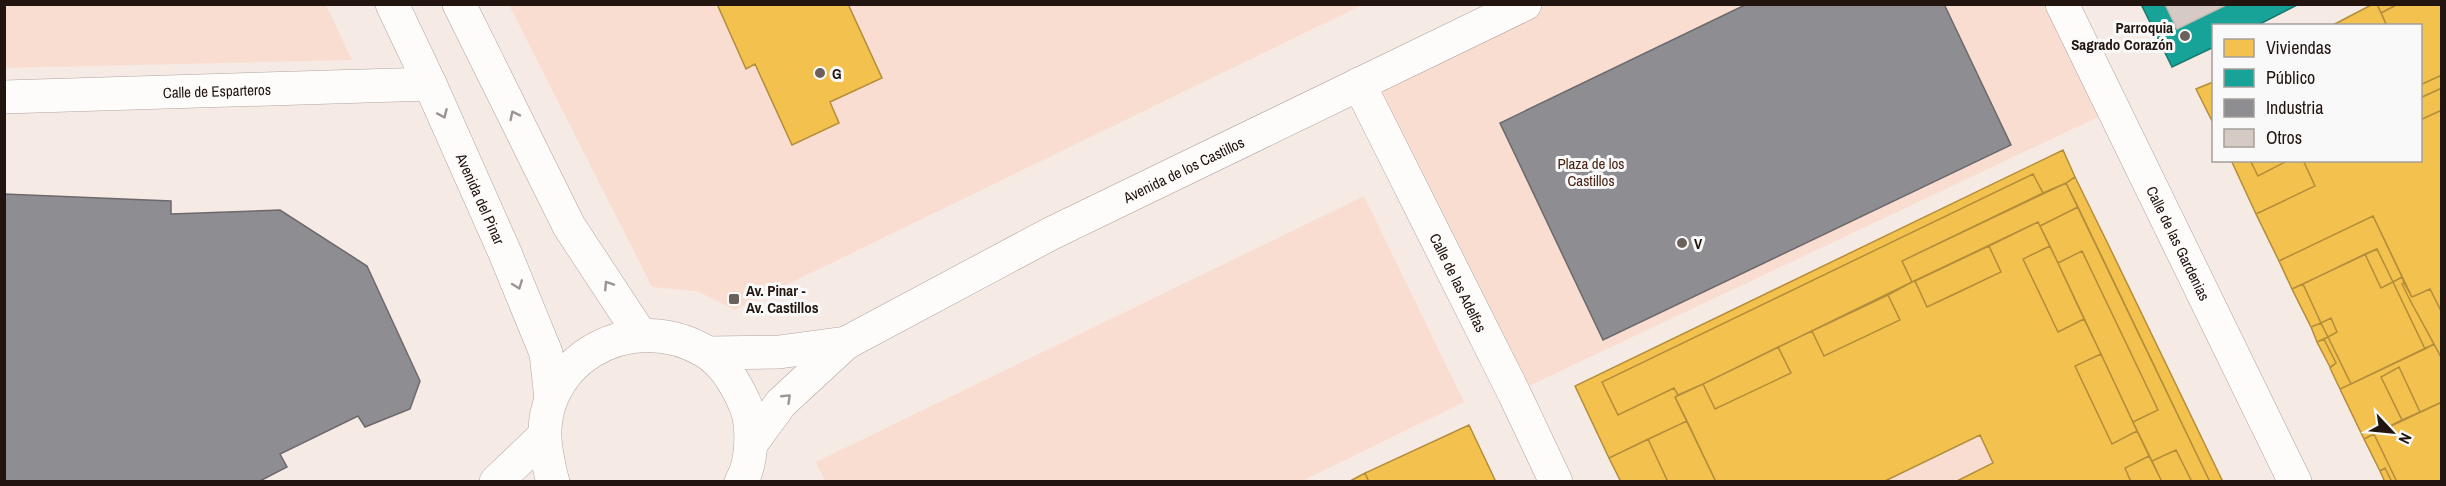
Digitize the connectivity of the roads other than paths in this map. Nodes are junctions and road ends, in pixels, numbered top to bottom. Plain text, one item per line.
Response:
1 (392, 4) edge
2 (459, 4) edge
3 (1525, 4) edge
4 (2062, 4) edge
5 (430, 84) junction
6 (1359, 84) junction
7 (4, 97) edge
8 (640, 334) junction
9 (846, 344) junction
10 (708, 353) junction
11 (551, 399) junction
12 (543, 436) junction
13 (751, 444) junction
14 (496, 482) edge
15 (553, 482) edge
16 (741, 482) edge
17 (1556, 482) edge
18 (2295, 482) edge

1 - 5 street, Avenida del Pinar
8 -> 2 street
3 - 6 street, Avenida de los Castillos
4 - 18 street, Calle de las Gardenias
5 - 7 street, Calle de Esparteros
5 -> 11 street, Avenida del Pinar
6 - 9 street, Avenida de los Castillos
6 - 17 street, Calle de las Adelfas
8 - 10 street
8 - 11 street
9 - 10 street, Avenida de los Castillos
13 -> 9 street, Avenida de los Castillos
10 - 13 street
11 - 12 street
12 - 14 street
12 - 15 street
13 - 16 street

